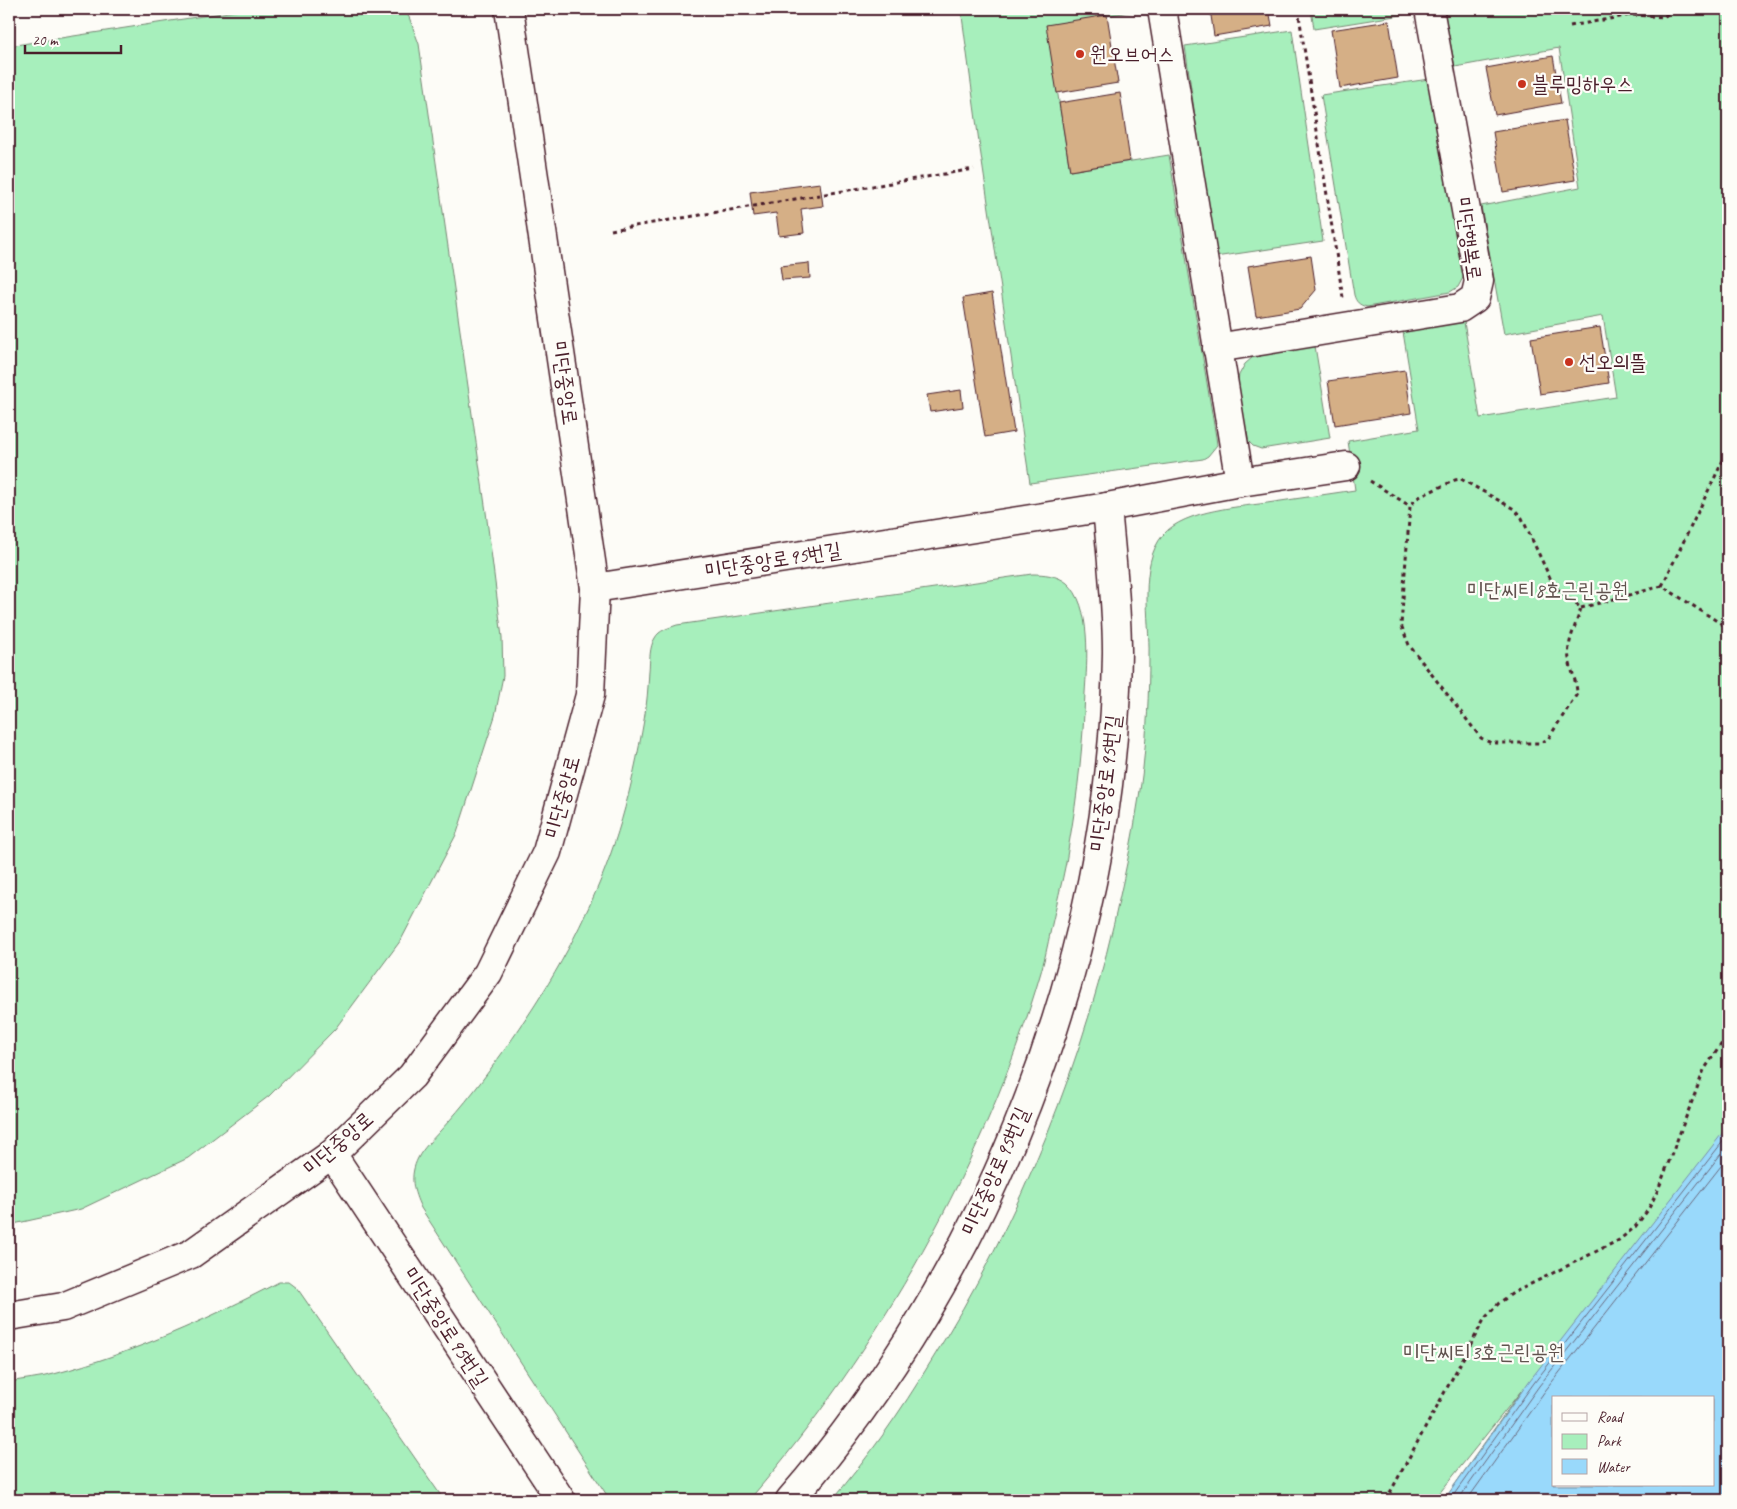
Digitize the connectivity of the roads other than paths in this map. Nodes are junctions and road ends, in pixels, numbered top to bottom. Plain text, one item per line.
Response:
1 (509, 9) edge
2 (1162, 9) edge
3 (1429, 9) edge
4 (1217, 348) junction
5 (1346, 466) road end
6 (1240, 482) junction
7 (1107, 507) junction
8 (595, 588) junction
9 (332, 1154) junction
10 (9, 1316) edge
11 (561, 1500) edge
12 (790, 1500) edge

1 - 8 street, 미단중앙로
2 - 4 street
3 - 4 street, 미단행복로
4 - 6 street
5 - 6 street
6 - 7 street
7 - 8 street, 미단중앙로95번길
7 - 12 street, 미단중앙로95번길
8 - 9 street, 미단중앙로
9 - 10 street, 미단중앙로
9 - 11 street, 미단중앙로95번길

